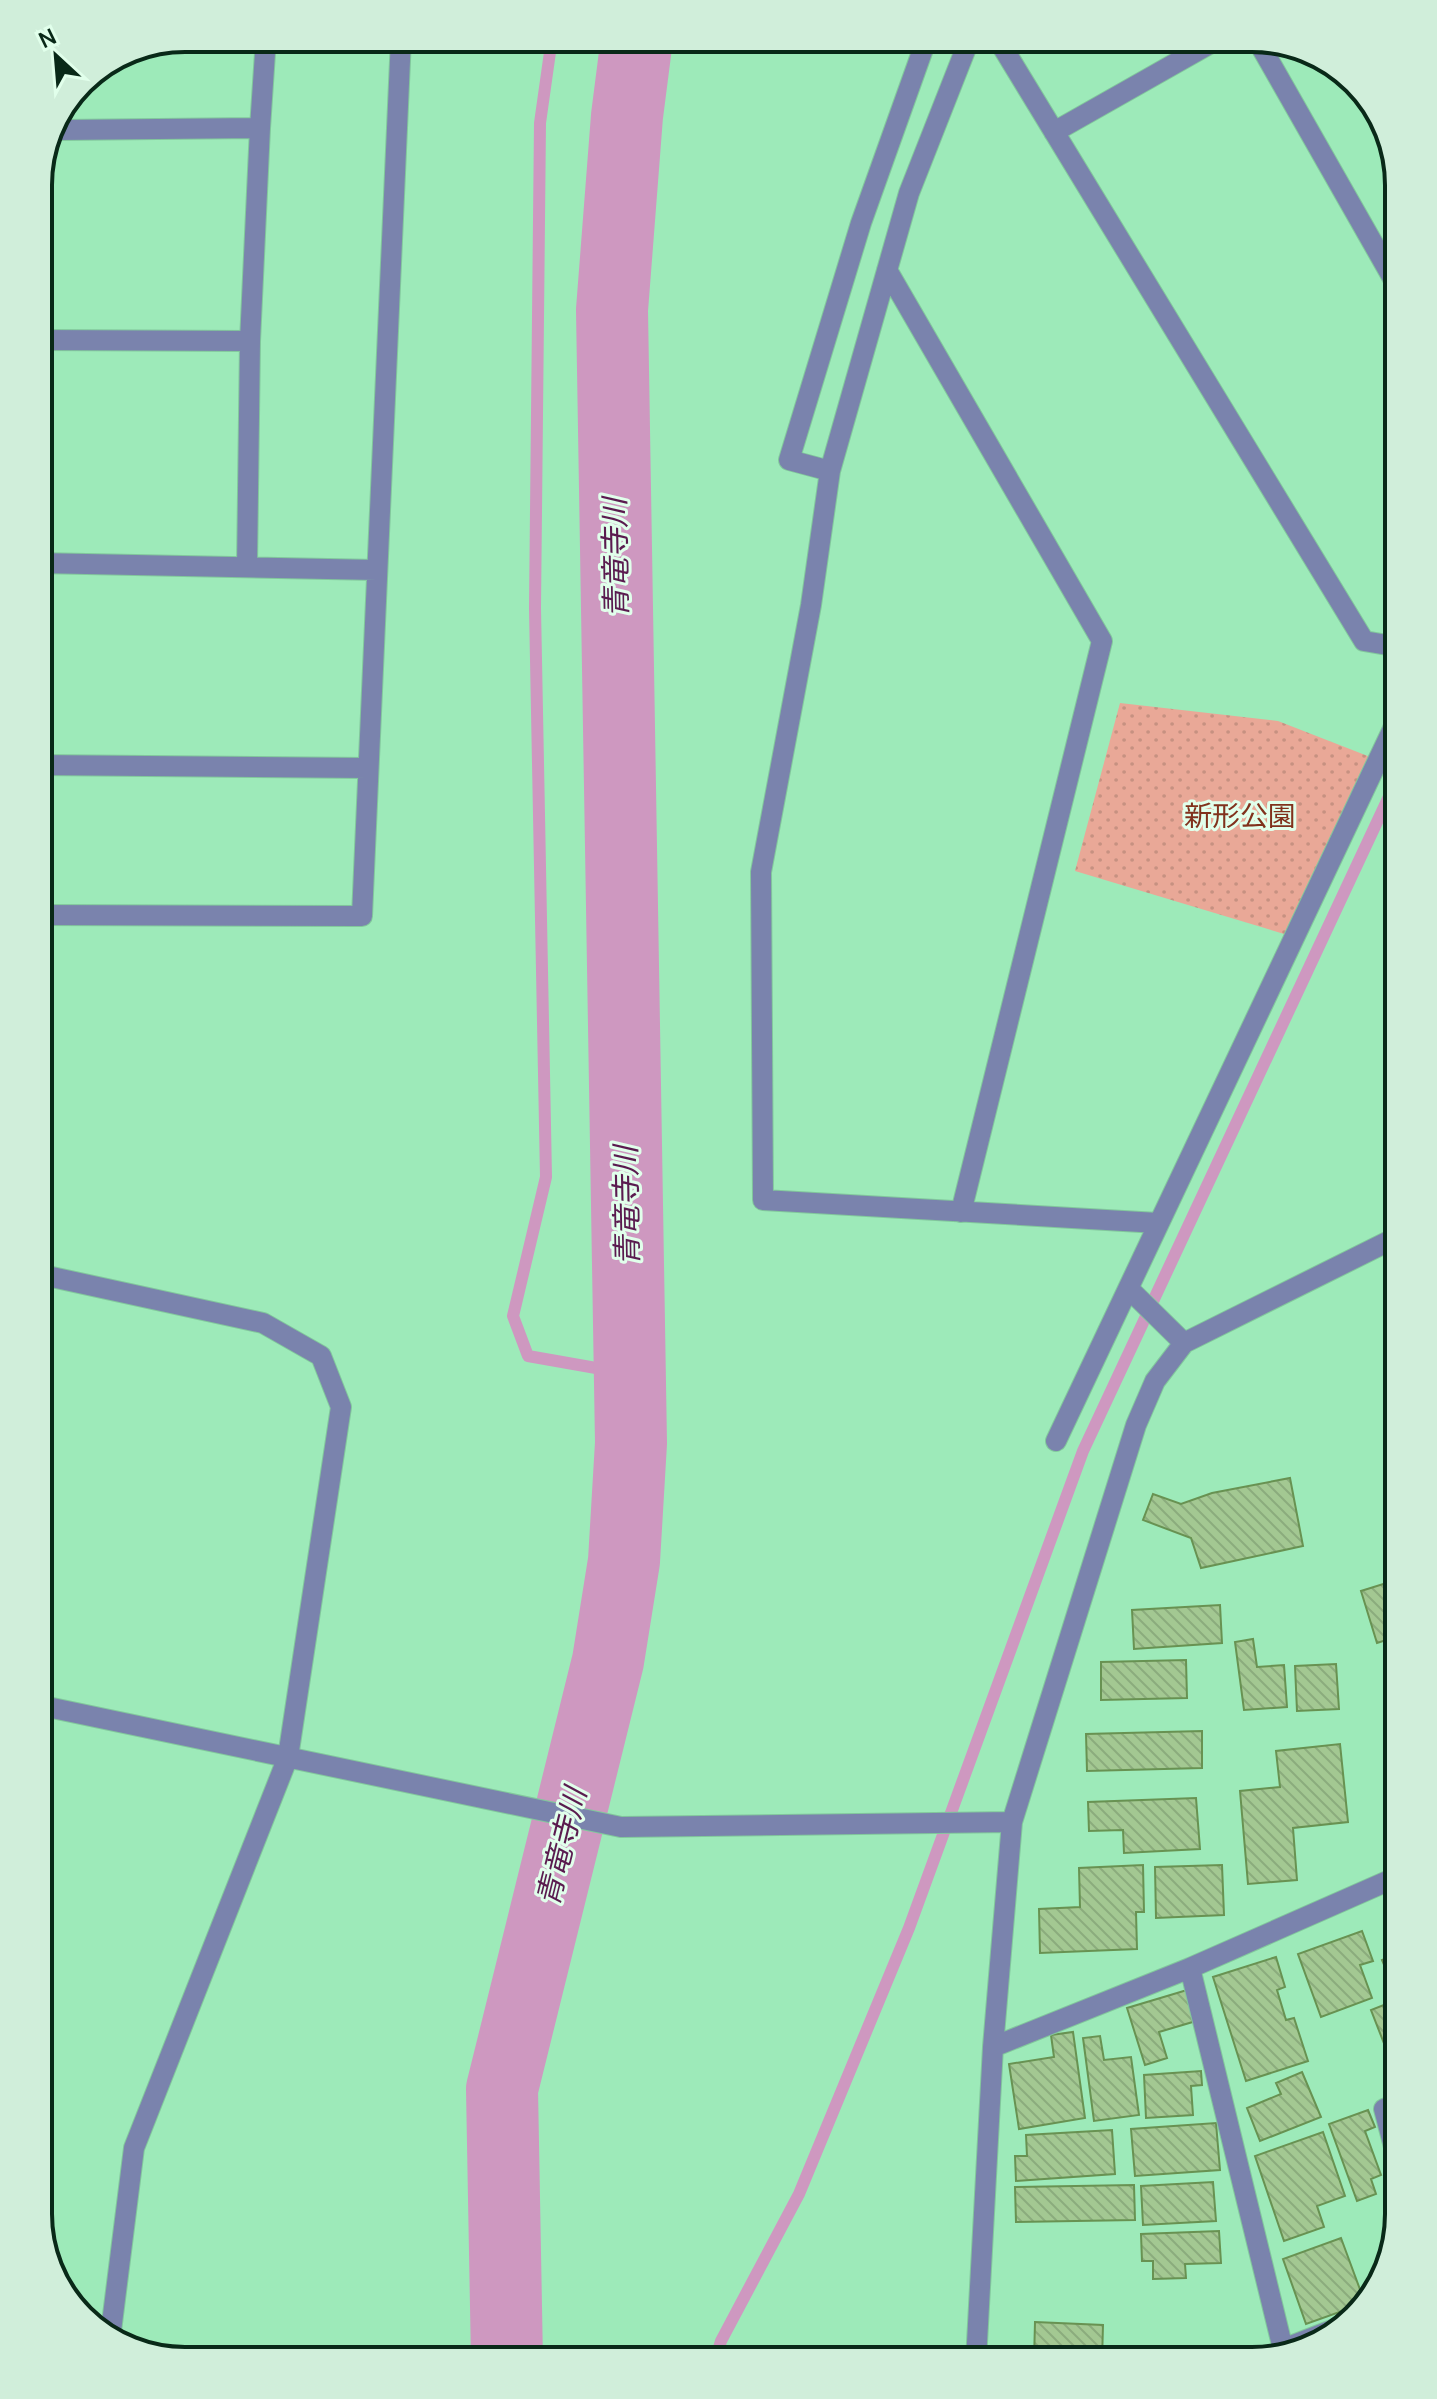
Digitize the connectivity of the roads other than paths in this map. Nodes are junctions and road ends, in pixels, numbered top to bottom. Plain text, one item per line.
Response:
1 (265, 52) edge
2 (400, 52) edge
3 (922, 52) edge
4 (964, 52) edge
5 (1005, 52) edge
6 (1195, 52) edge
7 (1264, 53) edge
8 (260, 128) junction
9 (64, 130) edge
10 (1054, 132) junction
11 (1385, 264) edge
12 (887, 270) junction
13 (52, 340) edge
14 (250, 341) junction
15 (830, 471) junction
16 (52, 563) edge
17 (247, 567) junction
18 (377, 570) junction
19 (1385, 645) edge
20 (1385, 745) edge
21 (52, 765) edge
22 (368, 768) junction
23 (52, 915) edge
24 (961, 1212) junction
25 (1158, 1223) junction
26 (1385, 1243) edge
27 (52, 1277) edge
28 (1129, 1289) junction
29 (1184, 1343) junction
30 (1056, 1441) dead end
31 (52, 1708) edge
32 (288, 1757) junction
33 (1012, 1822) junction
34 (1385, 1882) edge
35 (1190, 1968) junction
36 (993, 2047) junction
37 (112, 2325) edge
38 (1282, 2343) edge
39 (977, 2347) edge

1 - 8 street
2 - 18 street
3 - 15 street
4 - 12 street
5 - 10 street
6 - 10 street
7 - 11 street
8 - 9 street
8 - 14 street
10 - 19 street
12 - 15 street
12 - 24 street
13 - 14 street
14 - 17 street
15 - 24 street
16 - 17 street
17 - 18 street
18 - 22 street
20 - 25 street
21 - 22 street
22 - 23 street
24 - 25 street
25 - 28 street
26 - 29 street
27 - 32 street
28 - 29 street
28 - 30 street
29 - 33 street
31 - 32 street
32 - 33 street
32 - 37 street
33 - 36 street
34 - 35 street
35 - 36 street
35 - 38 street
36 - 39 street

